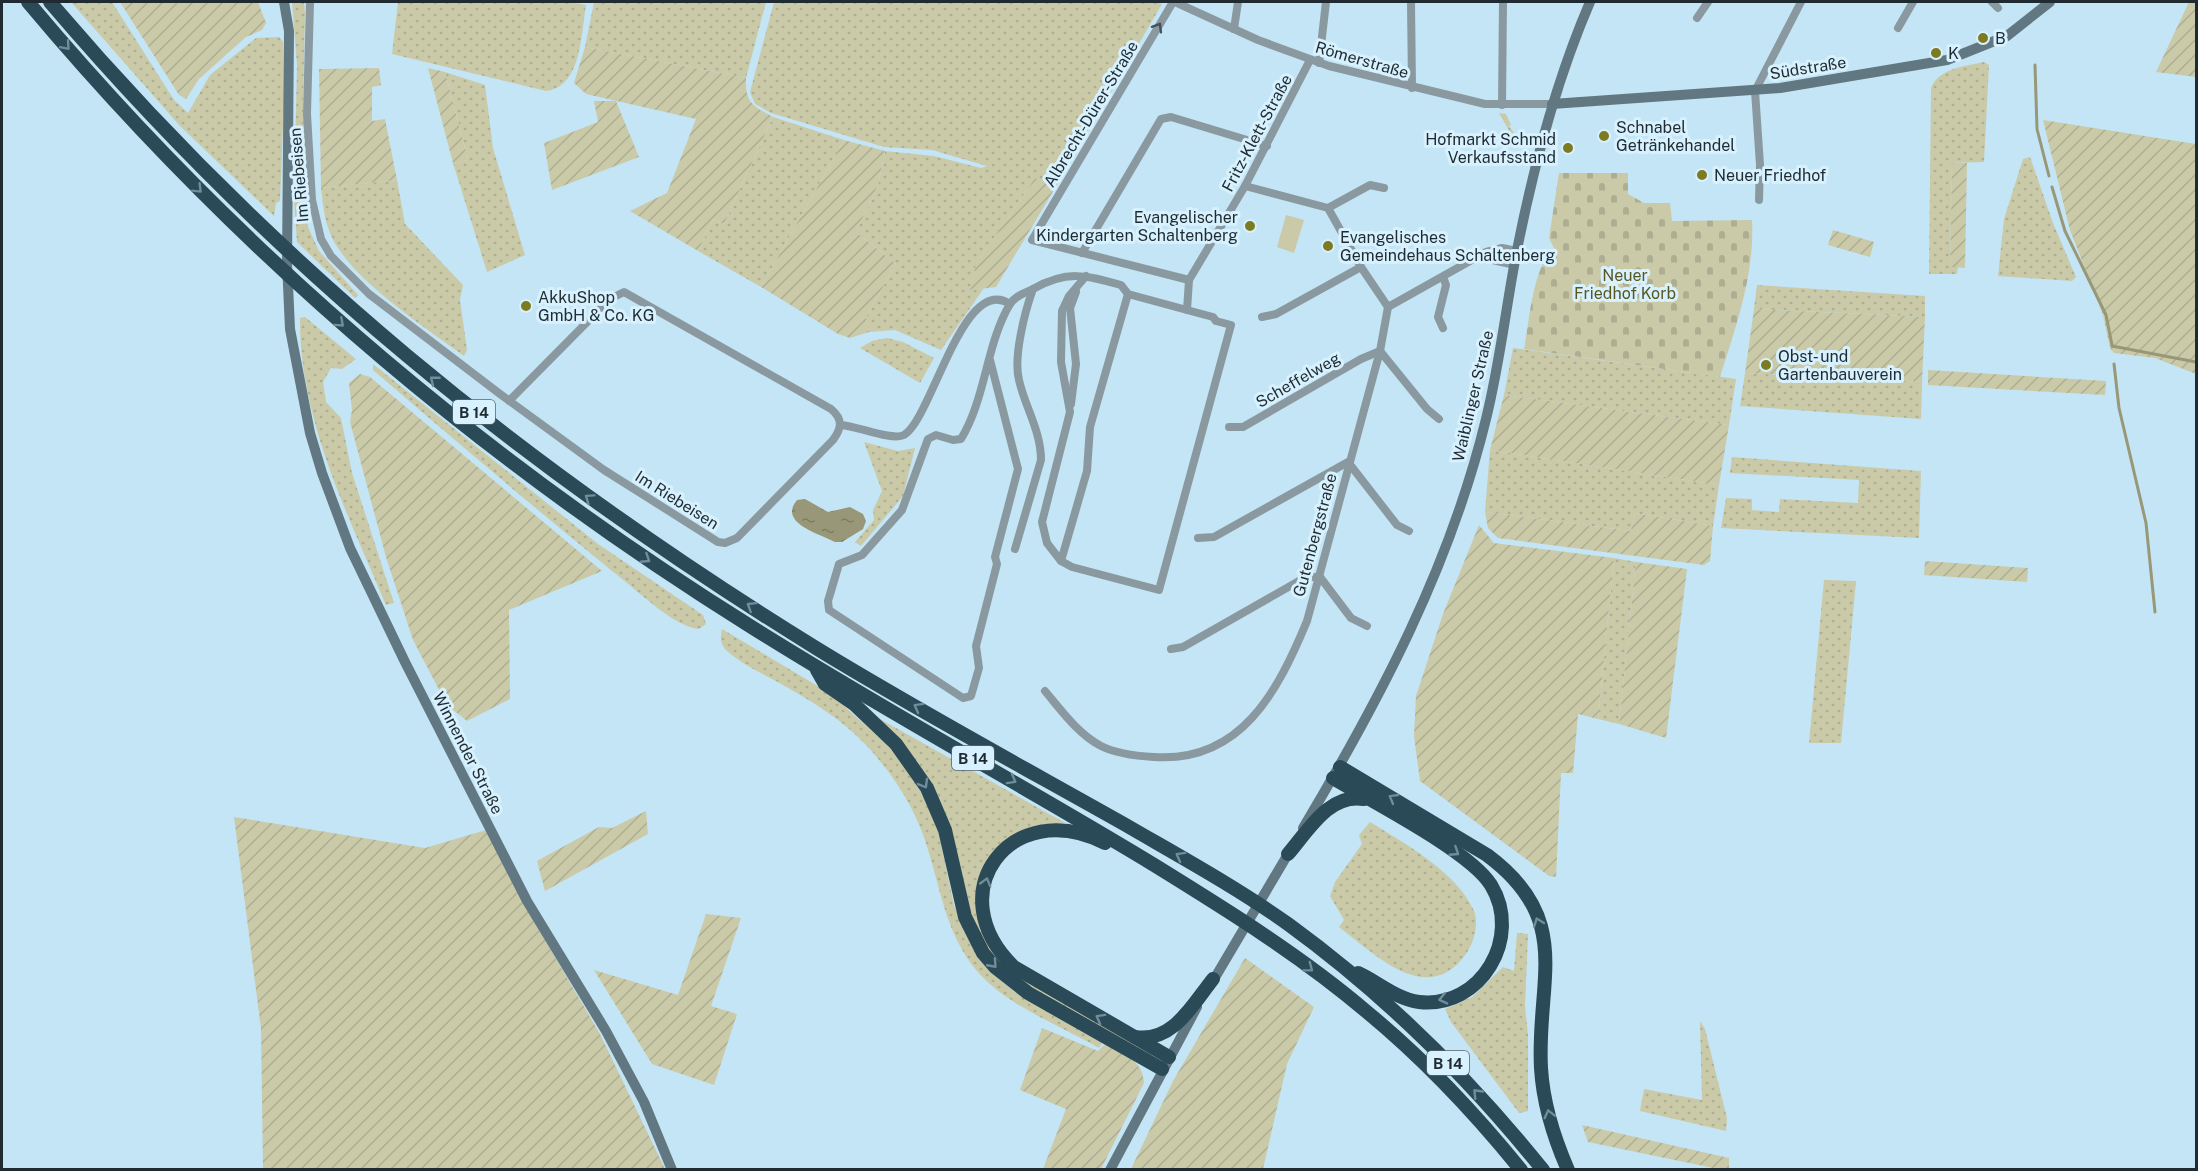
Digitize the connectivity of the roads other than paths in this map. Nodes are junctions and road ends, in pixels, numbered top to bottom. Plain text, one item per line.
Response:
1 (28, 2) edge
2 (50, 2) edge
3 (284, 2) edge
4 (310, 2) edge
5 (1174, 2) edge
6 (1238, 2) edge
7 (1326, 2) edge
8 (1411, 2) edge
9 (1503, 2) edge
10 (1590, 2) edge
11 (1708, 2) edge
12 (1801, 2) edge
13 (1913, 2) edge
14 (1992, 2) edge
15 (2050, 2) edge
16 (1998, 9) dead end
17 (1697, 18) dead end
18 (1898, 28) dead end
19 (1234, 29) junction
20 (1310, 60) junction
21 (1319, 63) junction
22 (1412, 88) junction
23 (1755, 91) junction
24 (1552, 104) junction
25 (1502, 105) junction
26 (1267, 146) junction
27 (1245, 186) junction
28 (1384, 188) dead end
29 (1759, 200) dead end
30 (1328, 208) junction
31 (1517, 250) junction
32 (1082, 253) junction
33 (1469, 261) junction
34 (1515, 265) junction
35 (1361, 267) junction
36 (1086, 276) junction
37 (1443, 277) junction
38 (1189, 280) junction
39 (1078, 286) junction
40 (1033, 289) junction
41 (1128, 294) junction
42 (1010, 304) junction
43 (1388, 307) junction
44 (1187, 309) junction
45 (1262, 317) dead end
46 (1443, 328) dead end
47 (1380, 351) junction
48 (990, 360) junction
49 (509, 401) junction
50 (1070, 412) junction
51 (1439, 419) dead end
52 (841, 425) junction
53 (1229, 427) dead end
54 (1348, 462) junction
55 (1409, 531) dead end
56 (1198, 538) dead end
57 (1015, 549) dead end
58 (1061, 561) junction
59 (1320, 577) junction
60 (1367, 626) dead end
61 (1171, 649) dead end
62 (816, 667) junction
63 (1045, 691) dead end
64 (1336, 773) junction
65 (1371, 801) junction
66 (1129, 851) junction
67 (1288, 854) junction
68 (1342, 966) junction
69 (1213, 979) junction
70 (1132, 1036) junction
71 (1169, 1057) junction
72 (1162, 1070) junction
73 (672, 1170) edge
74 (1110, 1170) edge
75 (1521, 1170) edge
76 (1543, 1170) edge
77 (1568, 1170) edge

1 -> 62 highway, B 14
68 -> 2 highway, B 14
3 - 73 street, Winnender Straße
4 - 49 street, Im Riebeisen
5 - 19 street, Römerstraße
32 -> 5 street, Albrecht-Dürer-Straße
6 - 19 street
7 - 21 street
8 - 22 street
9 - 25 street
10 - 24 street, Waiblinger Straße
11 - 17 street
12 - 23 street
13 - 18 street
14 - 16 street
15 - 23 street, Südstraße
19 - 20 street, Römerstraße
20 - 21 street, Römerstraße
20 - 26 street, Fritz-Klett-Straße
21 - 22 street, Römerstraße
22 - 25 street, Römerstraße
23 - 24 street, Südstraße
23 - 29 street
24 - 25 street, Römerstraße
24 - 31 street, Waiblinger Straße
26 - 27 street, Fritz-Klett-Straße
26 - 32 street
27 - 30 street
27 - 38 street, Fritz-Klett-Straße
28 - 30 street
30 - 35 street
31 - 33 street
31 - 34 street, Waiblinger Straße
32 - 38 street
33 - 34 street
33 - 37 street
34 - 64 street, Waiblinger Straße
35 - 43 street
35 - 45 street
36 - 39 street
36 - 40 street
36 - 41 street
37 - 43 street
37 - 46 street
38 - 44 street
39 - 50 street
39 - 50 street
40 - 42 street
40 - 57 street
41 - 44 street
41 - 58 street
42 - 48 street
42 - 52 street
43 - 47 street, Gutenbergstraße
44 - 58 street
47 - 51 street
47 - 53 street, Scheffelweg
47 - 54 street, Gutenbergstraße
48 - 48 street
49 - 52 street
49 - 52 street, Im Riebeisen
50 - 58 street
54 - 55 street
54 - 56 street
54 - 59 street, Gutenbergstraße
59 - 60 street
59 - 61 street
59 - 63 street, Gutenbergstraße
62 -> 66 highway, B 14
62 -> 72 highway
64 - 65 highway
64 - 67 street, Waiblinger Straße
77 -> 64 highway
65 - 67 highway
65 -> 68 highway
70 -> 66 highway
66 -> 75 highway, B 14
67 - 69 street, Waiblinger Straße
76 -> 68 highway, B 14
69 - 70 highway
69 - 71 street, Waiblinger Straße
70 - 71 highway
71 - 72 street, Waiblinger Straße
72 - 74 street, Waiblinger Straße

